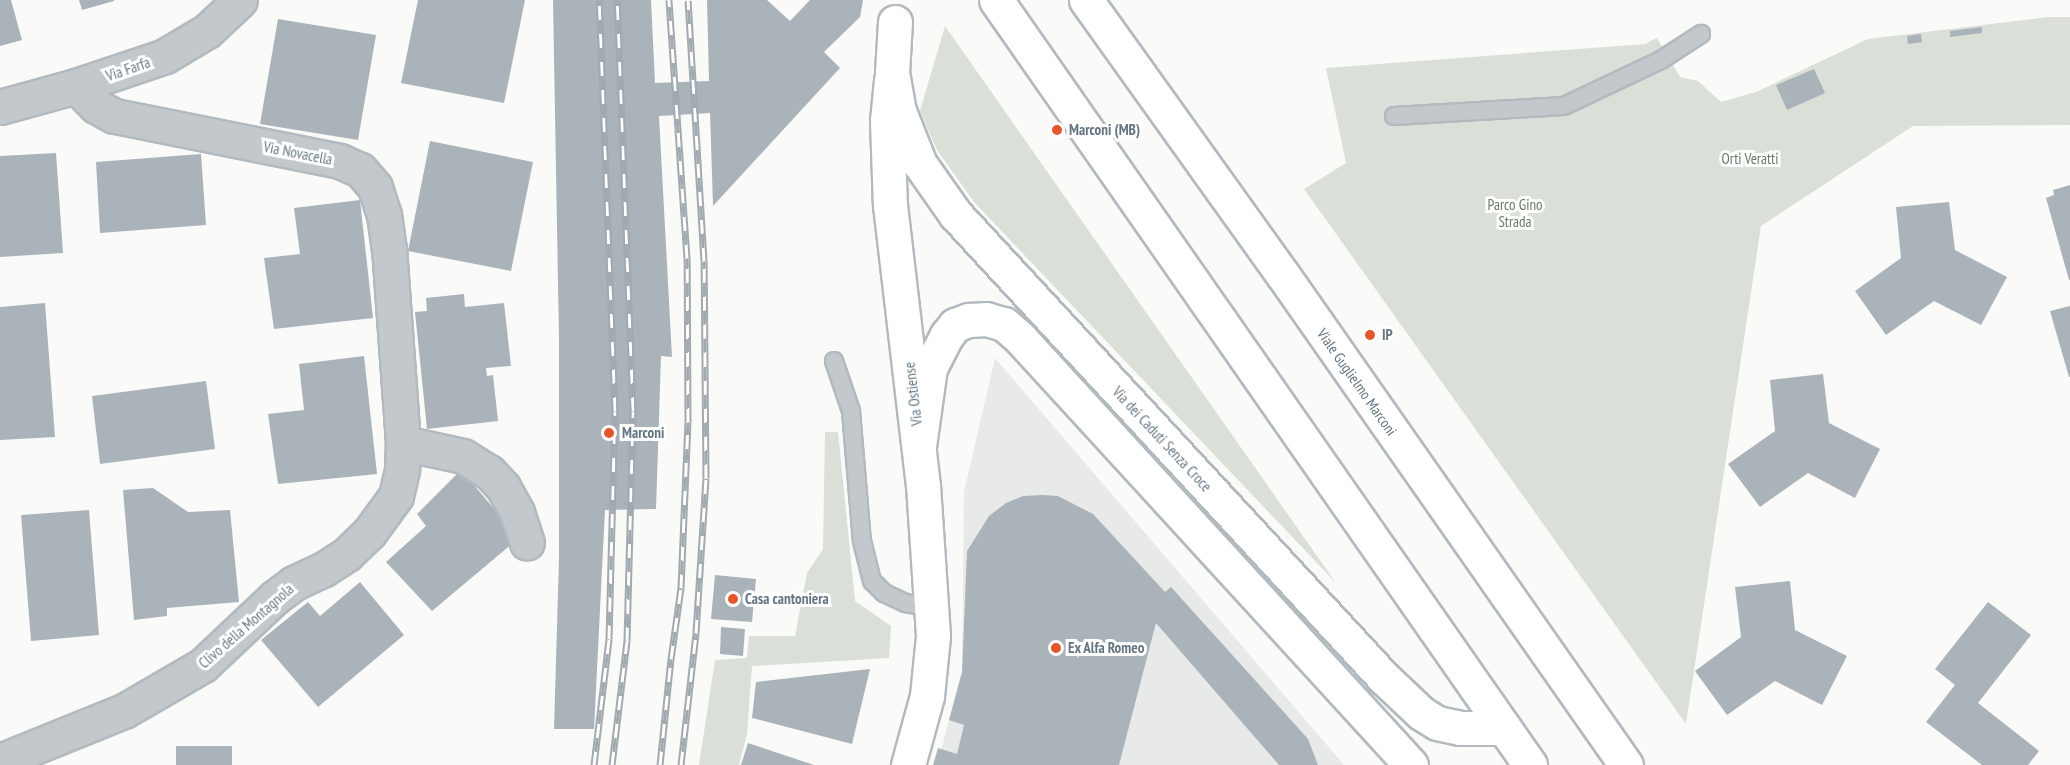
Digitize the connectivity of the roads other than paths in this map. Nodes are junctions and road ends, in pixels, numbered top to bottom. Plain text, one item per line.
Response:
1 (240, 0) edge
2 (996, 0) edge
3 (1088, 1) edge
4 (895, 21) dead end
5 (1701, 34) dead end
6 (892, 72) junction
7 (76, 86) junction
8 (0, 107) edge
9 (1394, 116) dead end
10 (834, 361) dead end
11 (403, 443) junction
12 (919, 446) junction
13 (527, 542) dead end
14 (932, 608) junction
15 (1504, 728) junction
16 (0, 761) edge
17 (908, 765) edge
18 (1411, 765) edge
19 (1530, 765) edge
20 (1626, 765) edge

1 - 7 street, Via Farfa
2 - 15 main road
3 - 20 main road, Viale Guglielmo Marconi
4 - 6 main road, Via Ostiense
5 - 9 lane
6 - 12 main road, Via Ostiense
6 - 15 main road, Via dei Caduti Senza Croce
7 - 8 street, Via Farfa
7 - 11 street, Via Novacella
10 - 14 lane
11 - 13 street
11 - 16 street, Clivo della Montagnola
12 - 14 main road, Via Ostiense
12 - 18 main road
14 - 17 main road, Via Ostiense
15 - 19 main road

